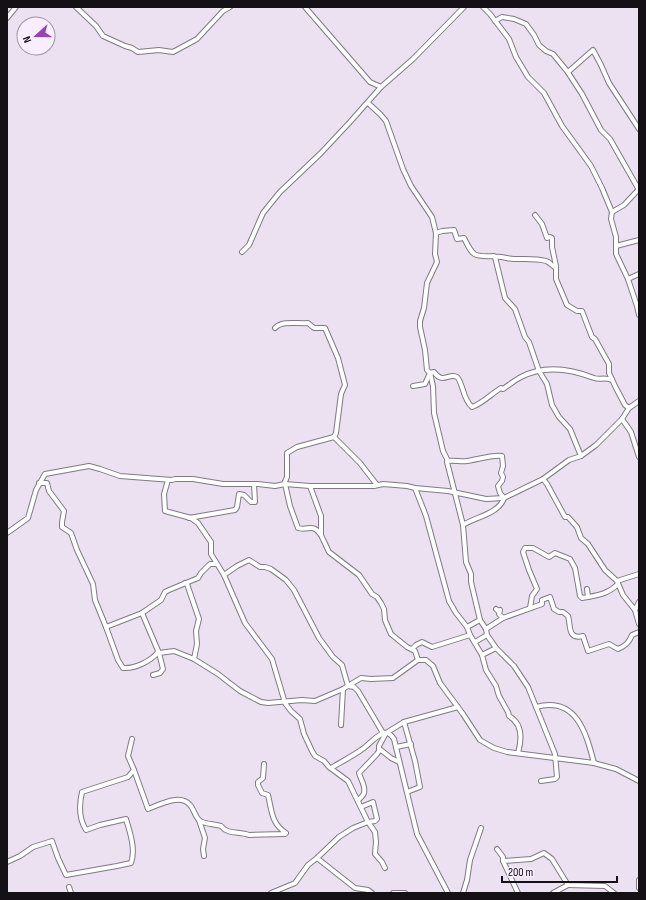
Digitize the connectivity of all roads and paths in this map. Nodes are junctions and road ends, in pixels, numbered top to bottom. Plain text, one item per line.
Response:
1 (16, 7) edge
2 (76, 7) edge
3 (230, 7) edge
4 (305, 7) edge
5 (464, 7) edge
6 (483, 7) edge
7 (7, 18) edge
8 (496, 21) junction
9 (568, 72) junction
10 (381, 87) junction
11 (368, 103) junction
12 (639, 130) edge
13 (639, 190) edge
14 (612, 212) junction
15 (535, 214) dead end
16 (436, 233) junction
17 (639, 240) edge
18 (616, 246) junction
19 (242, 252) dead end
20 (496, 257) junction
21 (556, 268) junction
22 (639, 274) edge
23 (628, 279) junction
24 (639, 315) edge
25 (275, 328) dead end
26 (539, 371) junction
27 (430, 373) junction
28 (612, 380) junction
29 (413, 386) dead end
30 (639, 400) edge
31 (629, 408) junction
32 (622, 418) junction
33 (334, 437) junction
34 (581, 456) junction
35 (639, 457) edge
36 (448, 460) junction
37 (543, 479) junction
38 (168, 480) junction
39 (39, 483) junction
40 (254, 484) junction
41 (284, 484) junction
42 (377, 485) junction
43 (310, 486) junction
44 (415, 488) junction
45 (456, 493) junction
46 (504, 498) junction
47 (188, 518) junction
48 (463, 525) junction
49 (7, 534) edge
50 (321, 535) junction
51 (216, 564) junction
52 (639, 574) edge
53 (224, 575) junction
54 (186, 583) junction
55 (617, 583) junction
56 (587, 589) dead end
57 (588, 597) junction
58 (639, 602) edge
59 (530, 608) junction
60 (496, 609) dead end
61 (634, 610) junction
62 (142, 613) junction
63 (503, 618) junction
64 (480, 620) junction
65 (639, 624) edge
66 (106, 627) junction
67 (467, 627) junction
68 (486, 629) junction
69 (639, 632) edge
70 (488, 635) junction
71 (470, 636) junction
72 (475, 642) junction
73 (496, 648) junction
74 (412, 649) junction
75 (159, 653) junction
76 (482, 656) junction
77 (194, 658) junction
78 (418, 660) junction
79 (153, 675) dead end
80 (348, 686) junction
81 (343, 689) junction
82 (285, 702) junction
83 (458, 707) junction
84 (536, 708) junction
85 (404, 722) junction
86 (341, 725) dead end
87 (385, 733) junction
88 (132, 739) dead end
89 (410, 744) junction
90 (396, 747) junction
91 (379, 751) junction
92 (518, 753) junction
93 (555, 758) junction
94 (399, 762) junction
95 (594, 763) junction
96 (264, 764) dead end
97 (331, 768) junction
98 (134, 770) junction
99 (541, 780) dead end
100 (639, 780) edge
101 (407, 792) junction
102 (358, 801) junction
103 (361, 807) junction
104 (199, 820) junction
105 (368, 822) junction
106 (481, 828) dead end
107 (497, 849) dead end
108 (204, 856) dead end
109 (317, 858) junction
110 (503, 861) junction
111 (7, 862) edge
112 (385, 868) dead end
113 (639, 880) edge
114 (568, 885) junction
115 (352, 886) junction
116 (69, 887) dead end
117 (639, 888) edge
118 (70, 893) edge
119 (271, 893) edge
120 (357, 893) edge
121 (372, 893) edge
122 (393, 893) edge
123 (405, 893) edge
124 (448, 893) edge
125 (463, 893) edge
126 (518, 893) edge
127 (552, 893) edge
128 (614, 893) edge

1 - 7 street
2 - 3 street
4 - 10 street
5 - 10 street
6 - 8 street
8 - 9 street
8 - 14 street
9 - 12 street
9 - 13 street
10 - 11 street
11 - 16 street
11 - 19 street
13 - 14 street
14 - 18 street
15 - 21 street
16 - 20 street
16 - 27 street
17 - 18 street
18 - 23 street
20 - 21 street
20 - 26 street
21 - 28 street
22 - 23 street
23 - 24 street
25 - 33 street
26 - 27 street
26 - 28 street
26 - 34 street
27 - 29 street
27 - 36 street
28 - 31 street
30 - 31 street
31 - 32 street
32 - 34 street
32 - 35 street
33 - 41 street
33 - 42 street
34 - 37 street
36 - 45 street
36 - 46 street
37 - 46 street
37 - 55 street
38 - 39 street
38 - 40 street
38 - 47 street
39 - 49 street
39 - 66 street
40 - 41 street
40 - 47 street
41 - 43 street
41 - 50 street
42 - 43 street
42 - 44 street
43 - 50 street
44 - 45 street
44 - 67 street
45 - 46 street
45 - 48 street
46 - 48 street
47 - 51 street
48 - 64 street
50 - 74 street
51 - 53 street
51 - 54 street
52 - 55 street
53 - 80 street
53 - 82 street
54 - 62 street
54 - 77 street
55 - 57 street
55 - 61 street
56 - 57 street
57 - 59 street
58 - 61 street
59 - 63 street
59 - 69 street
60 - 63 street
61 - 65 street
62 - 66 street
62 - 75 street
63 - 68 street
64 - 67 street
64 - 68 street
66 - 75 street
67 - 71 street
68 - 70 street
70 - 72 street
70 - 73 street
71 - 72 street
71 - 74 street
72 - 76 street
73 - 76 street
73 - 84 street
74 - 78 street
75 - 77 street
75 - 79 street
76 - 92 street
77 - 82 street
78 - 80 street
78 - 83 street
80 - 81 street
80 - 87 street
81 - 82 street
81 - 86 street
82 - 97 street
83 - 85 street
83 - 92 street
84 - 93 street
84 - 95 street
85 - 87 street
85 - 89 street
87 - 90 street
87 - 91 street
87 - 97 street
88 - 98 street
89 - 90 street
89 - 101 street
90 - 94 street
91 - 94 street
91 - 102 street
92 - 93 street
93 - 95 street
93 - 99 street
94 - 101 street
95 - 100 street
96 - 104 street
97 - 102 street
98 - 104 street
98 - 111 street
101 - 124 street
102 - 103 street
103 - 105 street
103 - 105 street
104 - 108 street
105 - 109 street
105 - 112 street
106 - 125 street
107 - 110 street
109 - 115 street
109 - 119 street
110 - 114 street
110 - 126 street
113 - 117 street
114 - 127 street
114 - 128 street
115 - 120 street
115 - 121 street
116 - 118 street
122 - 123 street

